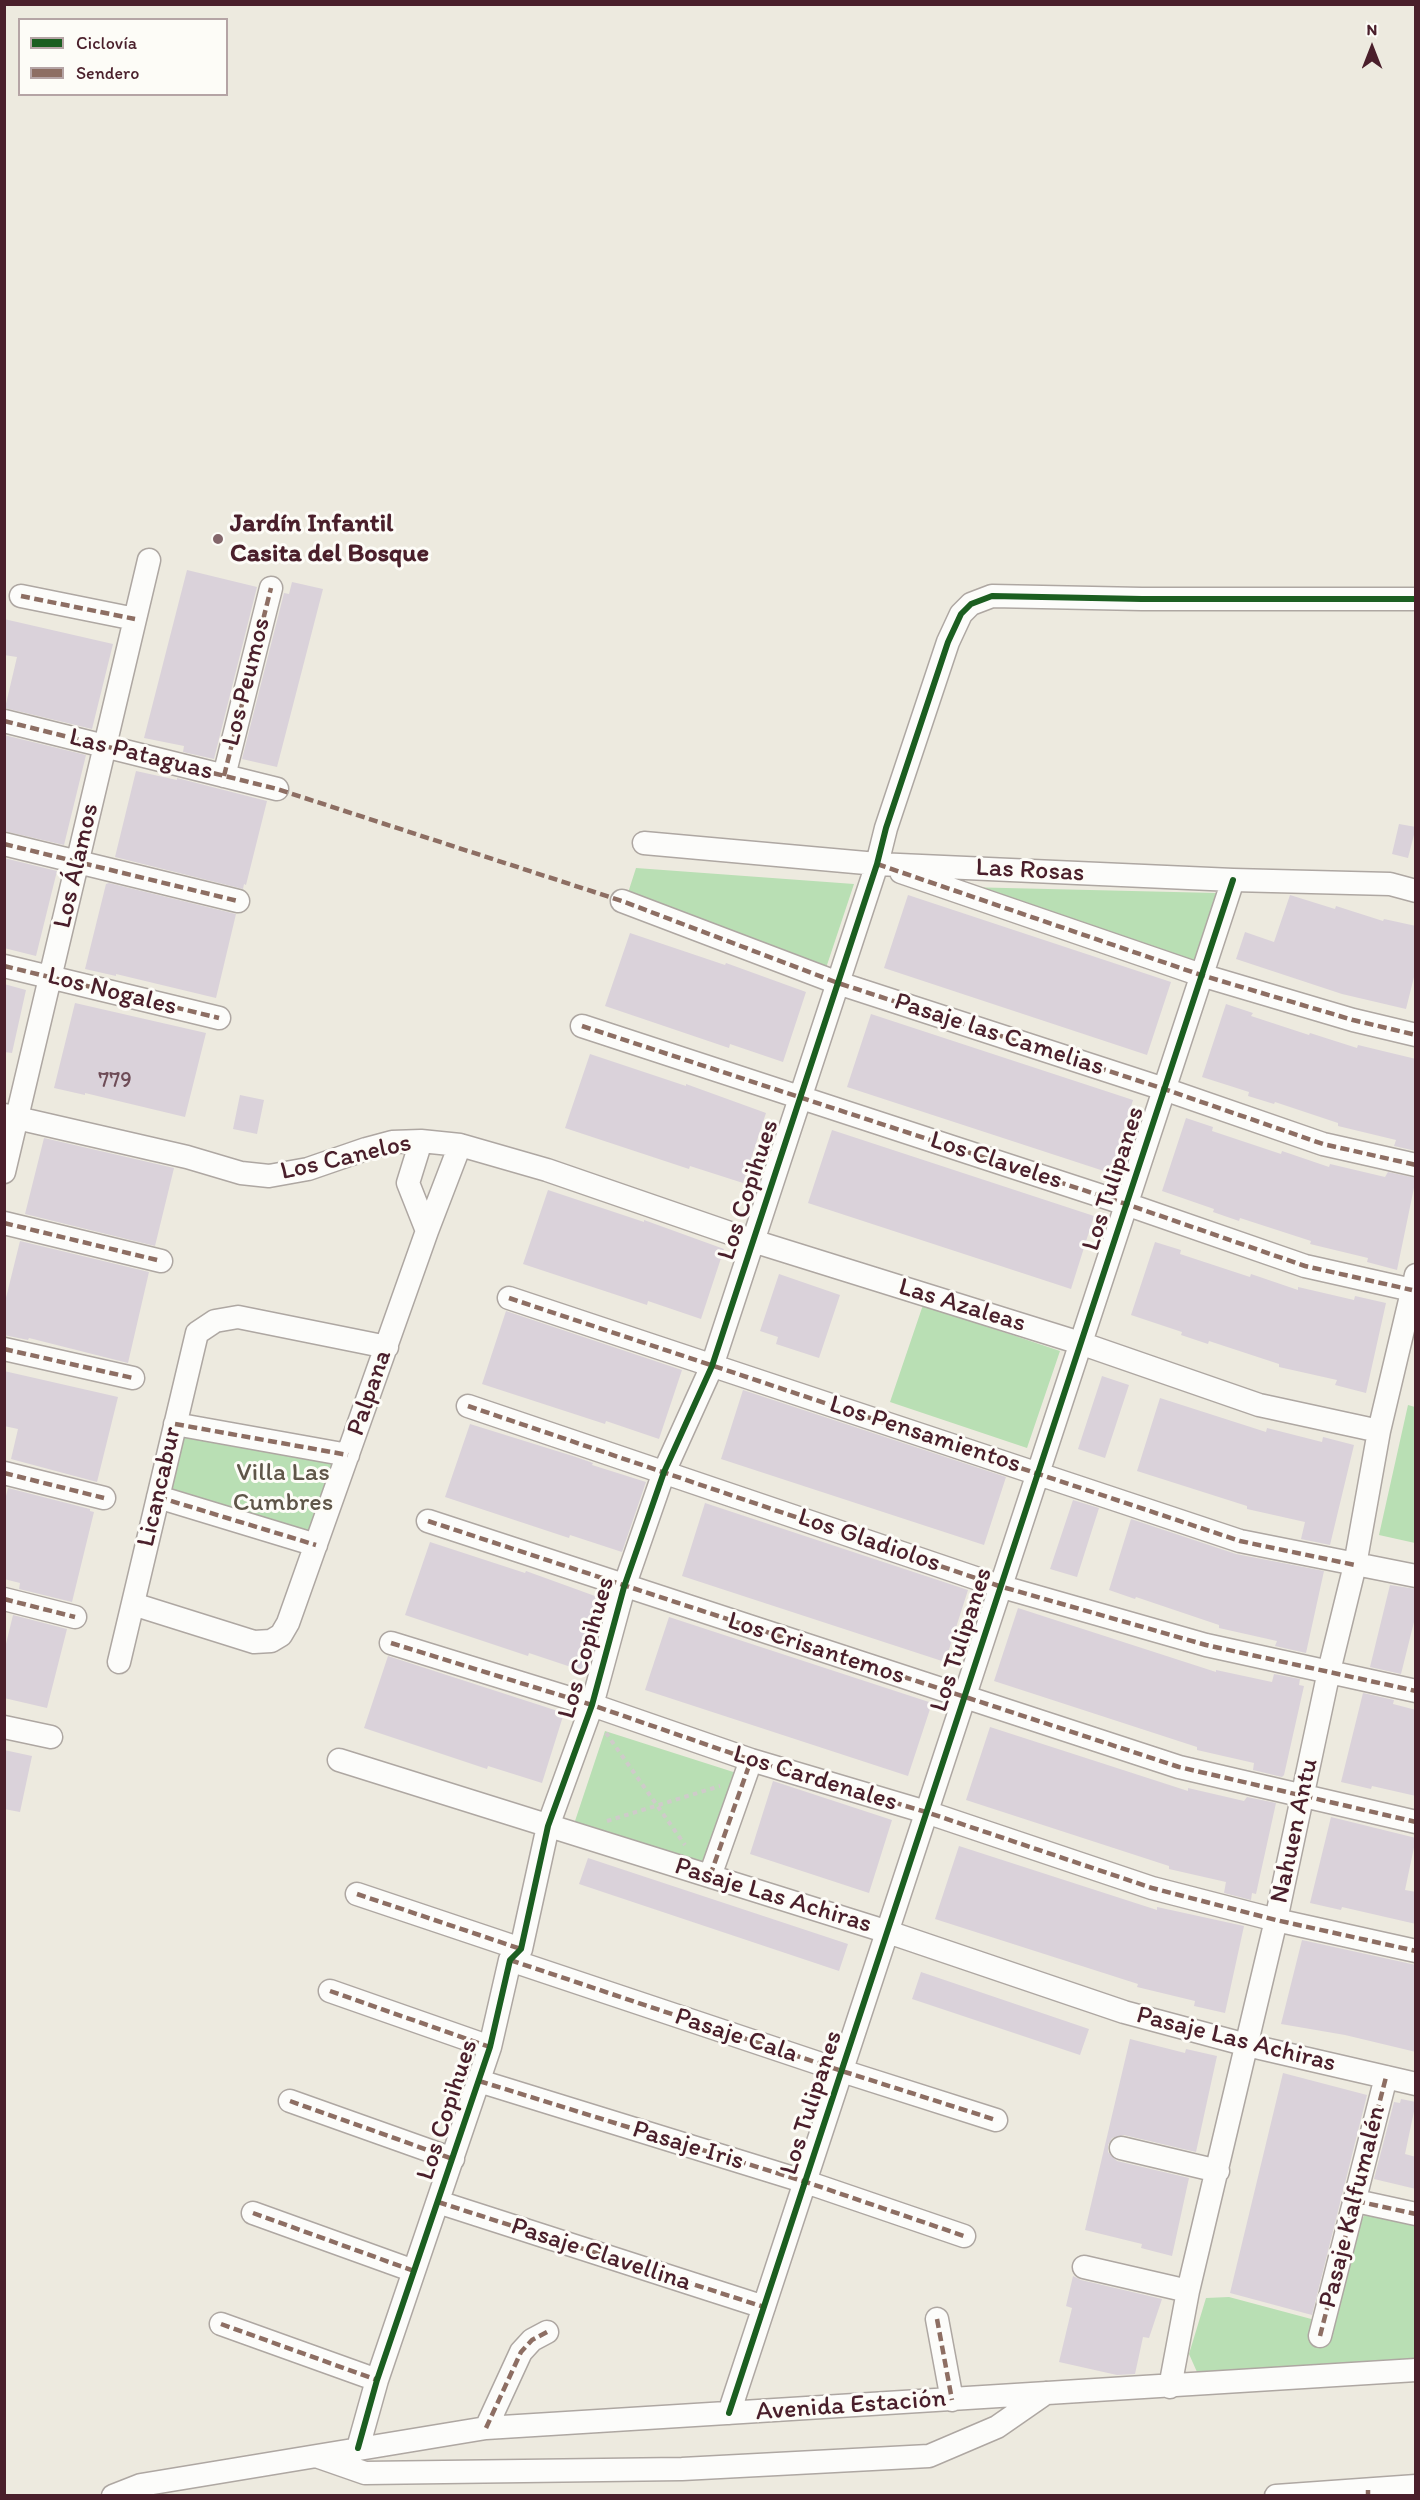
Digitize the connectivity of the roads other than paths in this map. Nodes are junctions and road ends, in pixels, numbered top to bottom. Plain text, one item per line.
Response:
1 (149, 560) dead end
2 (270, 588) dead end
3 (21, 596) dead end
4 (1416, 599) edge
5 (135, 619) junction
6 (4, 721) edge
7 (105, 746) junction
8 (224, 776) junction
9 (277, 789) dead end
10 (644, 843) dead end
11 (4, 844) edge
12 (78, 863) junction
13 (877, 864) junction
14 (1233, 880) junction
15 (1416, 891) edge
16 (238, 901) dead end
17 (622, 901) dead end
18 (4, 966) edge
19 (1202, 975) junction
20 (50, 977) junction
21 (838, 983) junction
22 (219, 1018) dead end
23 (582, 1026) dead end
24 (1416, 1035) edge
25 (1164, 1089) junction
26 (801, 1097) junction
27 (10, 1116) edge
28 (421, 1141) junction
29 (460, 1145) junction
30 (1416, 1165) edge
31 (547, 1170) joint
32 (4, 1172) edge
33 (1126, 1204) junction
34 (4, 1223) edge
35 (427, 1231) junction
36 (753, 1240) junction
37 (161, 1261) dead end
38 (1414, 1282) edge
39 (509, 1298) dead end
40 (1080, 1343) junction
41 (387, 1347) junction
42 (4, 1348) edge
43 (712, 1366) junction
44 (133, 1378) dead end
45 (468, 1406) dead end
46 (175, 1425) junction
47 (1379, 1431) junction
48 (348, 1455) junction
49 (664, 1472) junction
50 (1038, 1472) junction
51 (4, 1473) edge
52 (158, 1497) junction
53 (104, 1498) dead end
54 (428, 1521) dead end
55 (316, 1545) junction
56 (1355, 1565) junction
57 (1416, 1576) edge
58 (999, 1586) junction
59 (624, 1587) junction
60 (4, 1599) edge
61 (133, 1604) junction
62 (75, 1617) dead end
63 (391, 1643) dead end
64 (119, 1662) dead end
65 (1329, 1671) junction
66 (1416, 1691) edge
67 (964, 1697) junction
68 (592, 1705) junction
69 (4, 1727) edge
70 (51, 1737) dead end
71 (339, 1760) dead end
72 (751, 1760) junction
73 (1302, 1796) junction
74 (926, 1812) junction
75 (1416, 1822) edge
76 (548, 1826) junction
77 (710, 1876) junction
78 (357, 1894) dead end
79 (1276, 1920) junction
80 (888, 1932) junction
81 (1416, 1951) edge
82 (515, 1954) junction
83 (330, 1992) dead end
84 (1247, 2045) junction
85 (490, 2047) junction
86 (842, 2071) junction
87 (1386, 2077) junction
88 (479, 2081) junction
89 (1416, 2084) edge
90 (290, 2101) dead end
91 (996, 2120) dead end
92 (1121, 2148) dead end
93 (453, 2159) junction
94 (1218, 2171) junction
95 (806, 2182) junction
96 (1356, 2201) junction
97 (438, 2202) junction
98 (253, 2213) dead end
99 (1416, 2214) edge
100 (964, 2236) dead end
101 (1084, 2266) dead end
102 (414, 2271) junction
103 (1188, 2291) junction
104 (764, 2307) junction
105 (937, 2319) dead end
106 (221, 2324) dead end
107 (547, 2332) dead end
108 (1320, 2336) dead end
109 (1416, 2370) edge
110 (377, 2380) junction
111 (1170, 2387) junction
112 (1048, 2391) junction
113 (952, 2400) junction
114 (729, 2413) junction
115 (486, 2428) junction
116 (358, 2448) junction
117 (317, 2456) junction
118 (1416, 2486) edge
119 (1368, 2493) edge
120 (113, 2496) edge
121 (1276, 2496) edge

1 - 5 street, Los Álamos
2 - 8 street, Los Peumos
3 - 5 street
4 - 13 street, Los Copihues
5 - 7 street, Los Álamos
6 - 7 street, Las Pataguas
7 - 8 street, Las Pataguas
7 - 12 street, Los Álamos
8 - 9 street, Las Pataguas
10 - 13 street, Las Rosas
11 - 12 street
12 - 16 street
12 - 20 street, Los Álamos
13 - 14 street, Las Rosas
13 - 19 street
13 - 21 street, Los Copihues
14 - 15 street, Las Rosas
14 - 19 street, Los Tulipanes
17 - 21 street, Pasaje las Camelias
18 - 20 street, Los Nogales
19 - 24 street
19 - 25 street, Los Tulipanes
20 - 22 street, Los Nogales
20 - 27 street, Los Álamos
21 - 25 street, Pasaje las Camelias
21 - 26 street, Los Copihues
23 - 26 street, Los Claveles
25 - 30 street, Pasaje las Camelias
25 - 33 street, Los Tulipanes
26 - 33 street, Los Claveles
26 - 36 street, Los Copihues
27 - 28 street, Los Canelos
27 - 32 street, Los Álamos
28 - 29 street, Los Canelos
28 - 35 street
29 - 31 street, Los Canelos
29 - 35 street, Palpana
31 - 36 street, Las Azaleas
33 - 38 street, Los Claveles
33 - 40 street, Los Tulipanes
34 - 37 street
35 - 41 street, Palpana
36 - 40 street, Las Azaleas
36 - 43 street, Los Copihues
38 - 47 street, Nahuen Antu
39 - 43 street, Los Pensamientos
40 - 47 street, Las Azaleas
40 - 50 street, Los Tulipanes
41 - 46 street, Licancabur
41 - 48 street, Palpana
42 - 44 street
43 - 49 street, Los Copihues
43 - 50 street, Los Pensamientos
45 - 49 street, Los Gladiolos
46 - 48 street
46 - 52 street, Licancabur
47 - 56 street, Nahuen Antu
48 - 55 street, Palpana
49 - 58 street, Los Gladiolos
49 - 59 street, Los Copihues
50 - 56 street, Los Pensamientos
50 - 58 street, Los Tulipanes
51 - 53 street
52 - 55 street
52 - 61 street, Licancabur
54 - 59 street, Los Crisantemos
55 - 61 street, Palpana
56 - 57 street, Los Pensamientos
56 - 65 street, Nahuen Antu
58 - 65 street, Los Gladiolos
58 - 67 street, Los Tulipanes
59 - 67 street, Los Crisantemos
59 - 68 street, Los Copihues
60 - 62 street
61 - 64 street, Licancabur
63 - 68 street, Los Cardenales
65 - 66 street, Los Gladiolos
65 - 73 street, Nahuen Antu
67 - 73 street, Los Crisantemos
67 - 74 street, Los Tulipanes
68 - 72 street, Los Cardenales
68 - 76 street, Los Copihues
69 - 70 street
71 - 76 street, Pasaje Las Achiras
72 - 74 street, Los Cardenales
72 - 77 street
73 - 75 street, Los Crisantemos
73 - 79 street, Nahuen Antu
74 - 79 street, Los Cardenales
74 - 80 street, Los Tulipanes
76 - 77 street, Pasaje Las Achiras
76 - 82 street, Los Copihues
77 - 80 street, Pasaje Las Achiras
78 - 82 street, Pasaje Cala
79 - 81 street, Los Cardenales
79 - 84 street, Nahuen Antu
80 - 84 street, Pasaje Las Achiras
80 - 86 street, Los Tulipanes
82 - 85 street, Los Copihues
82 - 86 street, Pasaje Cala
83 - 85 street
84 - 87 street, Pasaje Las Achiras
84 - 94 street, Nahuen Antu
85 - 88 street, Los Copihues
86 - 91 street, Pasaje Cala
86 - 95 street, Los Tulipanes
87 - 89 street, Pasaje Las Achiras
87 - 96 street, Pasaje Kalfumalén
88 - 93 street, Los Copihues
88 - 95 street, Pasaje Iris
90 - 93 street
92 - 94 street
93 - 97 street, Los Copihues
94 - 103 street, Nahuen Antu
95 - 100 street, Pasaje Iris
95 - 104 street, Los Tulipanes
96 - 99 street
96 - 108 street, Pasaje Kalfumalén
97 - 102 street, Los Copihues
97 - 104 street, Pasaje Clavellina
98 - 102 street
101 - 103 street
102 - 110 street, Los Copihues
103 - 111 street, Nahuen Antu
104 - 114 street, Los Tulipanes
105 - 113 street
106 - 110 street
107 - 115 street
109 - 111 street, Avenida Estación
110 - 116 street, Los Copihues
111 - 112 street, Avenida Estación
112 - 113 street, Avenida Estación
112 - 117 street
113 - 114 street, Avenida Estación
114 - 115 street, Avenida Estación
115 - 116 street, Avenida Estación
116 - 117 street, Avenida Estación
117 - 120 street, Avenida Estación
118 - 119 street
119 - 121 street

